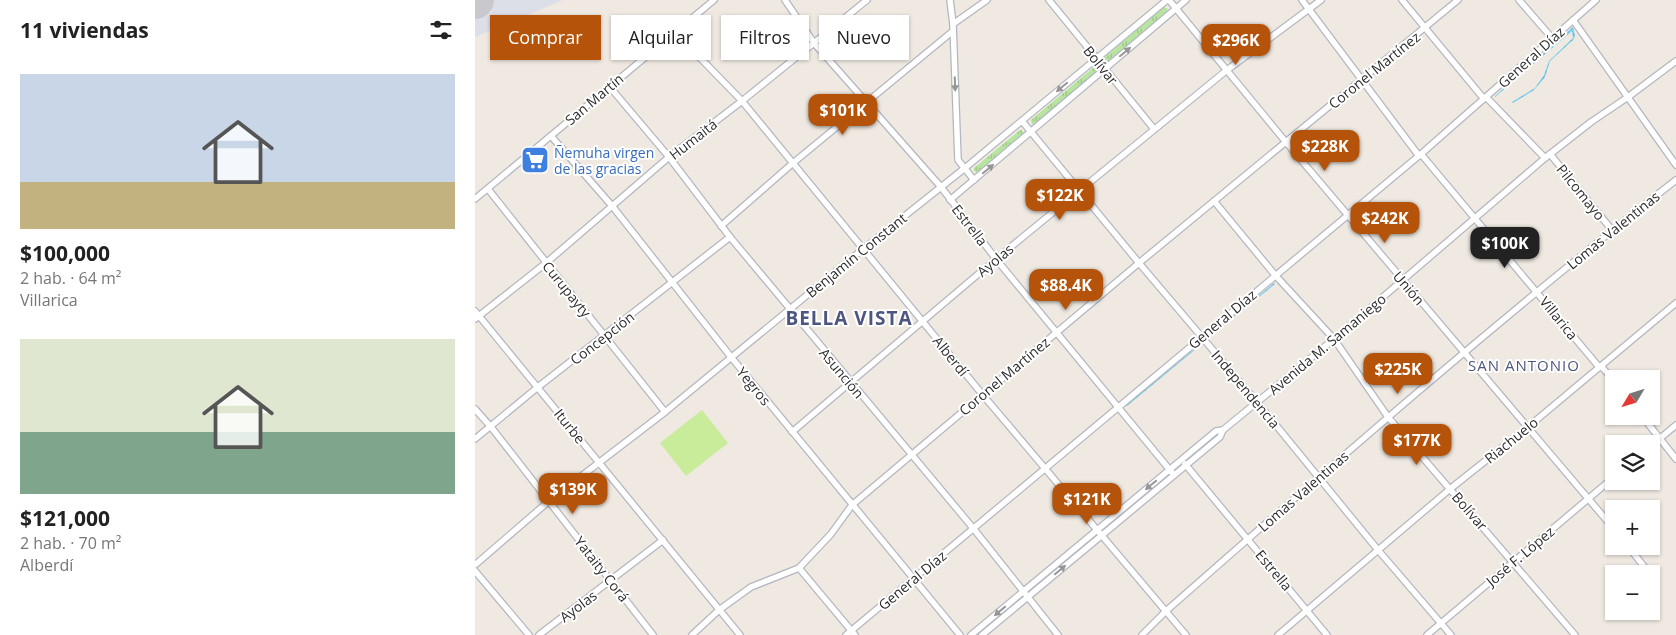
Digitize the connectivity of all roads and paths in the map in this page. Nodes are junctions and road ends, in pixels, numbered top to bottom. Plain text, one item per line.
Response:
1 (714, 0) edge
2 (785, 0) edge
3 (867, 0) edge
4 (951, 0) edge
5 (987, 0) edge
6 (1049, 0) edge
7 (1168, 0) edge
8 (1186, 0) edge
9 (1302, 0) edge
10 (1321, 0) edge
11 (1402, 0) edge
12 (1458, 0) edge
13 (1519, 0) edge
14 (1596, 0) edge
15 (1176, 9) junction
16 (1309, 9) junction
17 (696, 15) edge
18 (1576, 23) junction
19 (953, 28) junction
20 (1425, 28) junction
21 (1551, 38) junction
22 (814, 43) junction
23 (1096, 59) junction
24 (641, 60) edge
25 (702, 60) edge
26 (1676, 61) edge
27 (1104, 69) junction
28 (1227, 70) junction
29 (1362, 79) junction
30 (609, 86) junction
31 (1628, 97) junction
32 (1488, 99) junction
33 (742, 101) junction
34 (866, 103) junction
35 (1022, 120) junction
36 (1154, 130) junction
37 (1031, 132) junction
38 (551, 136) junction
39 (1285, 141) junction
40 (1547, 156) junction
41 (669, 157) junction
42 (1422, 157) junction
43 (793, 163) junction
44 (1676, 165) edge
45 (965, 168) junction
46 (974, 180) junction
47 (1676, 180) edge
48 (941, 187) junction
49 (488, 189) junction
50 (1081, 190) junction
51 (475, 199) edge
52 (951, 200) junction
53 (1214, 201) junction
54 (613, 207) junction
55 (1350, 218) junction
56 (1475, 218) junction
57 (721, 226) junction
58 (1612, 230) junction
59 (729, 237) junction
60 (863, 249) junction
61 (997, 258) junction
62 (546, 262) junction
63 (1139, 263) junction
64 (1278, 278) junction
65 (1402, 280) junction
66 (673, 282) junction
67 (1537, 292) junction
68 (1676, 303) edge
69 (789, 310) junction
70 (476, 315) edge
71 (923, 321) junction
72 (1057, 332) junction
73 (605, 336) junction
74 (1205, 339) junction
75 (1333, 339) junction
76 (1465, 352) junction
77 (731, 357) junction
78 (1600, 366) junction
79 (1605, 371) edge
80 (850, 382) junction
81 (538, 387) junction
82 (982, 394) junction
83 (1257, 402) junction
84 (475, 409) edge
85 (1121, 409) junction
86 (665, 412) junction
87 (1388, 417) junction
88 (1676, 425) edge
89 (491, 427) junction
90 (1528, 427) junction
91 (1223, 430) junction
92 (792, 432) junction
93 (1660, 438) edge
94 (475, 439) edge
95 (1660, 440) edge
96 (911, 455) junction
97 (1676, 459) edge
98 (1182, 460) junction
99 (600, 463) junction
100 (1186, 465) junction
101 (1046, 468) junction
102 (1170, 470) junction
103 (1174, 475) junction
104 (1319, 477) junction
105 (1605, 485) edge
106 (1450, 489) junction
107 (1589, 498) junction
108 (549, 501) junction
109 (852, 505) junction
110 (1605, 518) edge
111 (973, 528) junction
112 (1098, 529) junction
113 (1103, 535) junction
114 (1248, 539) junction
115 (663, 540) junction
116 (1378, 550) junction
117 (1635, 555) edge
118 (1513, 562) junction
119 (475, 565) edge
120 (1643, 565) edge
121 (799, 568) junction
122 (475, 571) edge
123 (914, 578) junction
124 (611, 581) junction
125 (1026, 594) junction
126 (719, 610) junction
127 (1308, 610) junction
128 (1166, 611) junction
129 (1441, 623) junction
130 (851, 634) edge
131 (529, 635) edge
132 (539, 635) edge
133 (653, 635) edge
134 (692, 635) edge
135 (740, 635) edge
136 (959, 635) edge
137 (971, 635) edge
138 (982, 635) edge
139 (1058, 635) edge
140 (1142, 635) edge
141 (1186, 635) edge
142 (1277, 635) edge
143 (1327, 635) edge
144 (1427, 635) edge
145 (1451, 635) edge
146 (1575, 635) edge

1 - 17 street, San Martín
2 - 22 street, Estrella
3 - 22 street, Humaitá
4 - 19 street
5 - 19 street
6 - 23 street, Bolívar
7 - 15 street, Unión
7 - 23 street, Benjamín Constant
8 - 15 street
9 - 16 street, Villarica
10 - 16 street, Ayolas
11 - 20 street, Pilcomayo
12 - 20 street, Coronel Martínez
13 - 21 street
14 - 18 street, General Díaz
27 -> 15 street
15 - 28 street, Unión
16 - 28 street, Ayolas
16 - 29 street, Villarica
18 - 21 street, General Díaz
18 - 31 street
19 - 34 street
19 -> 45 street
20 - 29 street, Coronel Martínez
20 - 32 street, Pilcomayo
21 - 32 street, General Díaz
22 - 33 street, Humaitá
22 - 34 street, Estrella
23 - 27 street, Bolívar
23 -> 35 street, Benjamín Constant
24 - 30 street, San Martín
25 - 33 street, Alberdí
26 - 31 street, Avenida M. Samaniego
27 - 36 street, Bolívar
27 - 37 street
28 - 36 street, Ayolas
28 - 39 street, Unión
29 - 39 street, Coronel Martínez
29 - 42 street, Villarica
30 - 38 street, San Martín
30 - 41 street, Asunción
31 - 40 street, Avenida M. Samaniego
31 - 44 street
32 - 40 street, Pilcomayo
32 - 42 street, General Díaz
33 - 41 street, Humaitá
33 - 43 street, Alberdí
34 - 43 street
34 - 48 street, Estrella
35 - 37 street, Independencia
35 - 45 street, Benjamín Constant
36 - 50 street, Ayolas
46 -> 37 street
37 - 50 street, Independencia
38 - 49 street, San Martín
38 - 54 street, Yegros
39 - 53 street, Coronel Martínez
39 - 55 street, Unión
40 - 56 street, Avenida M. Samaniego
40 - 58 street, Pilcomayo
41 - 54 street, Humaitá
41 - 57 street, Asunción
42 - 55 street, General Díaz
42 - 56 street, Villarica
43 - 57 street
43 - 60 street, Alberdí
45 - 46 street
45 - 48 street, Benjamín Constant
46 - 52 street
47 - 58 street, Lomas Valentinas
48 - 52 street, Estrella
48 - 60 street, Benjamín Constant
49 - 51 street, San Martín
49 - 62 street, Curupayty
50 - 61 street, Ayolas
50 - 63 street, Independencia
52 - 61 street, Estrella
53 - 63 street, Coronel Martínez
53 - 64 street, Bolívar
54 - 62 street, Humaitá
54 - 66 street, Yegros
55 - 64 street, General Díaz
55 - 65 street, Unión
56 - 65 street, Avenida M. Samaniego
56 - 67 street, Villarica
57 - 59 street, Asunción
58 - 67 street, Lomas Valentinas
59 - 66 street, Concepción
59 - 69 street, Asunción
60 - 69 street, Benjamín Constant
60 - 71 street, Alberdí
61 - 71 street, Ayolas
61 - 72 street, Estrella
62 - 70 street, Humaitá
62 - 73 street, Curupayty
63 - 72 street, Coronel Martínez
63 - 74 street, Independencia
64 - 74 street, General Díaz
64 - 75 street, Bolívar
65 - 75 street, Avenida M. Samaniego
65 - 76 street, Unión
66 - 73 street, Concepción
66 - 77 street, Yegros
67 - 76 street, Lomas Valentinas
67 - 78 street, Villarica
68 - 78 street, Riachuelo
69 - 77 street, Benjamín Constant
69 - 80 street, Asunción
70 - 81 street, Iturbe
71 - 80 street, Ayolas
71 - 82 street, Alberdí
72 - 82 street, Coronel Martínez
72 - 85 street, Estrella
73 - 81 street, Concepción
73 - 86 street, Curupayty
74 - 83 street, Independencia
74 - 85 street, General Díaz
75 - 83 street, Avenida M. Samaniego
75 - 87 street, Bolívar
76 - 87 street, Lomas Valentinas
76 - 90 street, Unión
77 - 86 street, Benjamín Constant
77 - 92 street, Yegros
78 - 79 street, Villarica
78 - 90 street, Riachuelo
80 - 92 street, Ayolas
80 - 96 street, Asunción
81 - 89 street, Concepción
81 - 99 street, Iturbe
82 - 96 street, Coronel Martínez
82 - 101 street, Alberdí
83 - 91 street, Avenida M. Samaniego
83 - 104 street, Independencia
84 - 89 street, Yataity Corá
85 - 101 street, General Díaz
85 - 102 street, Estrella
86 - 99 street, Benjamín Constant
87 - 104 street, Lomas Valentinas
87 - 106 street, Bolívar
88 - 93 street
89 - 94 street, Concepción
89 - 108 street, Yataity Corá
90 - 106 street, Riachuelo
90 - 107 street, Unión
91 - 98 street, Avenida M. Samaniego
91 - 100 street, Avenida M. Samaniego
92 - 109 street, Yegros
95 - 97 street
96 - 109 street, Coronel Martínez
96 - 111 street, Asunción
98 - 100 street, Estrella
98 - 102 street, Avenida M. Samaniego
99 - 108 street, Benjamín Constant
99 - 115 street, Iturbe
100 - 103 street, Avenida M. Samaniego
100 - 114 street, Estrella
101 - 111 street, General Díaz
101 - 112 street, Alberdí
102 - 103 street, Estrella
102 -> 112 street, Avenida M. Samaniego
103 - 113 street, Avenida M. Samaniego
104 - 114 street, Lomas Valentinas
104 - 116 street, Independencia
105 - 107 street, José F. López
106 - 116 street, Riachuelo
106 - 118 street, Bolívar
107 - 110 street, Unión
107 - 118 street, José F. López
108 - 119 street, Benjamín Constant
108 - 124 street, Yataity Corá
109 - 121 street, Coronel Martínez
109 - 123 street, Yegros
111 - 123 street, General Díaz
111 - 125 street, Asunción
112 - 113 street, Alberdí
112 - 125 street, Avenida M. Samaniego
125 -> 113 street, Avenida M. Samaniego
113 - 128 street, Alberdí
114 - 127 street, Estrella
114 - 128 street, Lomas Valentinas
115 - 124 street, Ayolas
115 - 126 street, Iturbe
116 - 127 street, Riachuelo
116 - 129 street, Independencia
117 - 120 street
118 - 129 street, José F. López
118 - 146 street, Bolívar
121 - 126 street, Coronel Martínez
121 - 130 street
122 - 131 street
123 - 130 street, General Díaz
123 - 136 street, Yegros
124 - 132 street, Ayolas
124 - 133 street, Yataity Corá
125 -> 137 street, Avenida M. Samaniego
125 - 138 street, Avenida M. Samaniego
125 - 139 street, Asunción
126 - 134 street, Coronel Martínez
126 - 135 street, Iturbe
127 - 142 street, Riachuelo
127 - 143 street, Estrella
128 - 140 street, Lomas Valentinas
128 - 141 street, Alberdí
129 - 144 street, José F. López
129 - 145 street, Independencia

